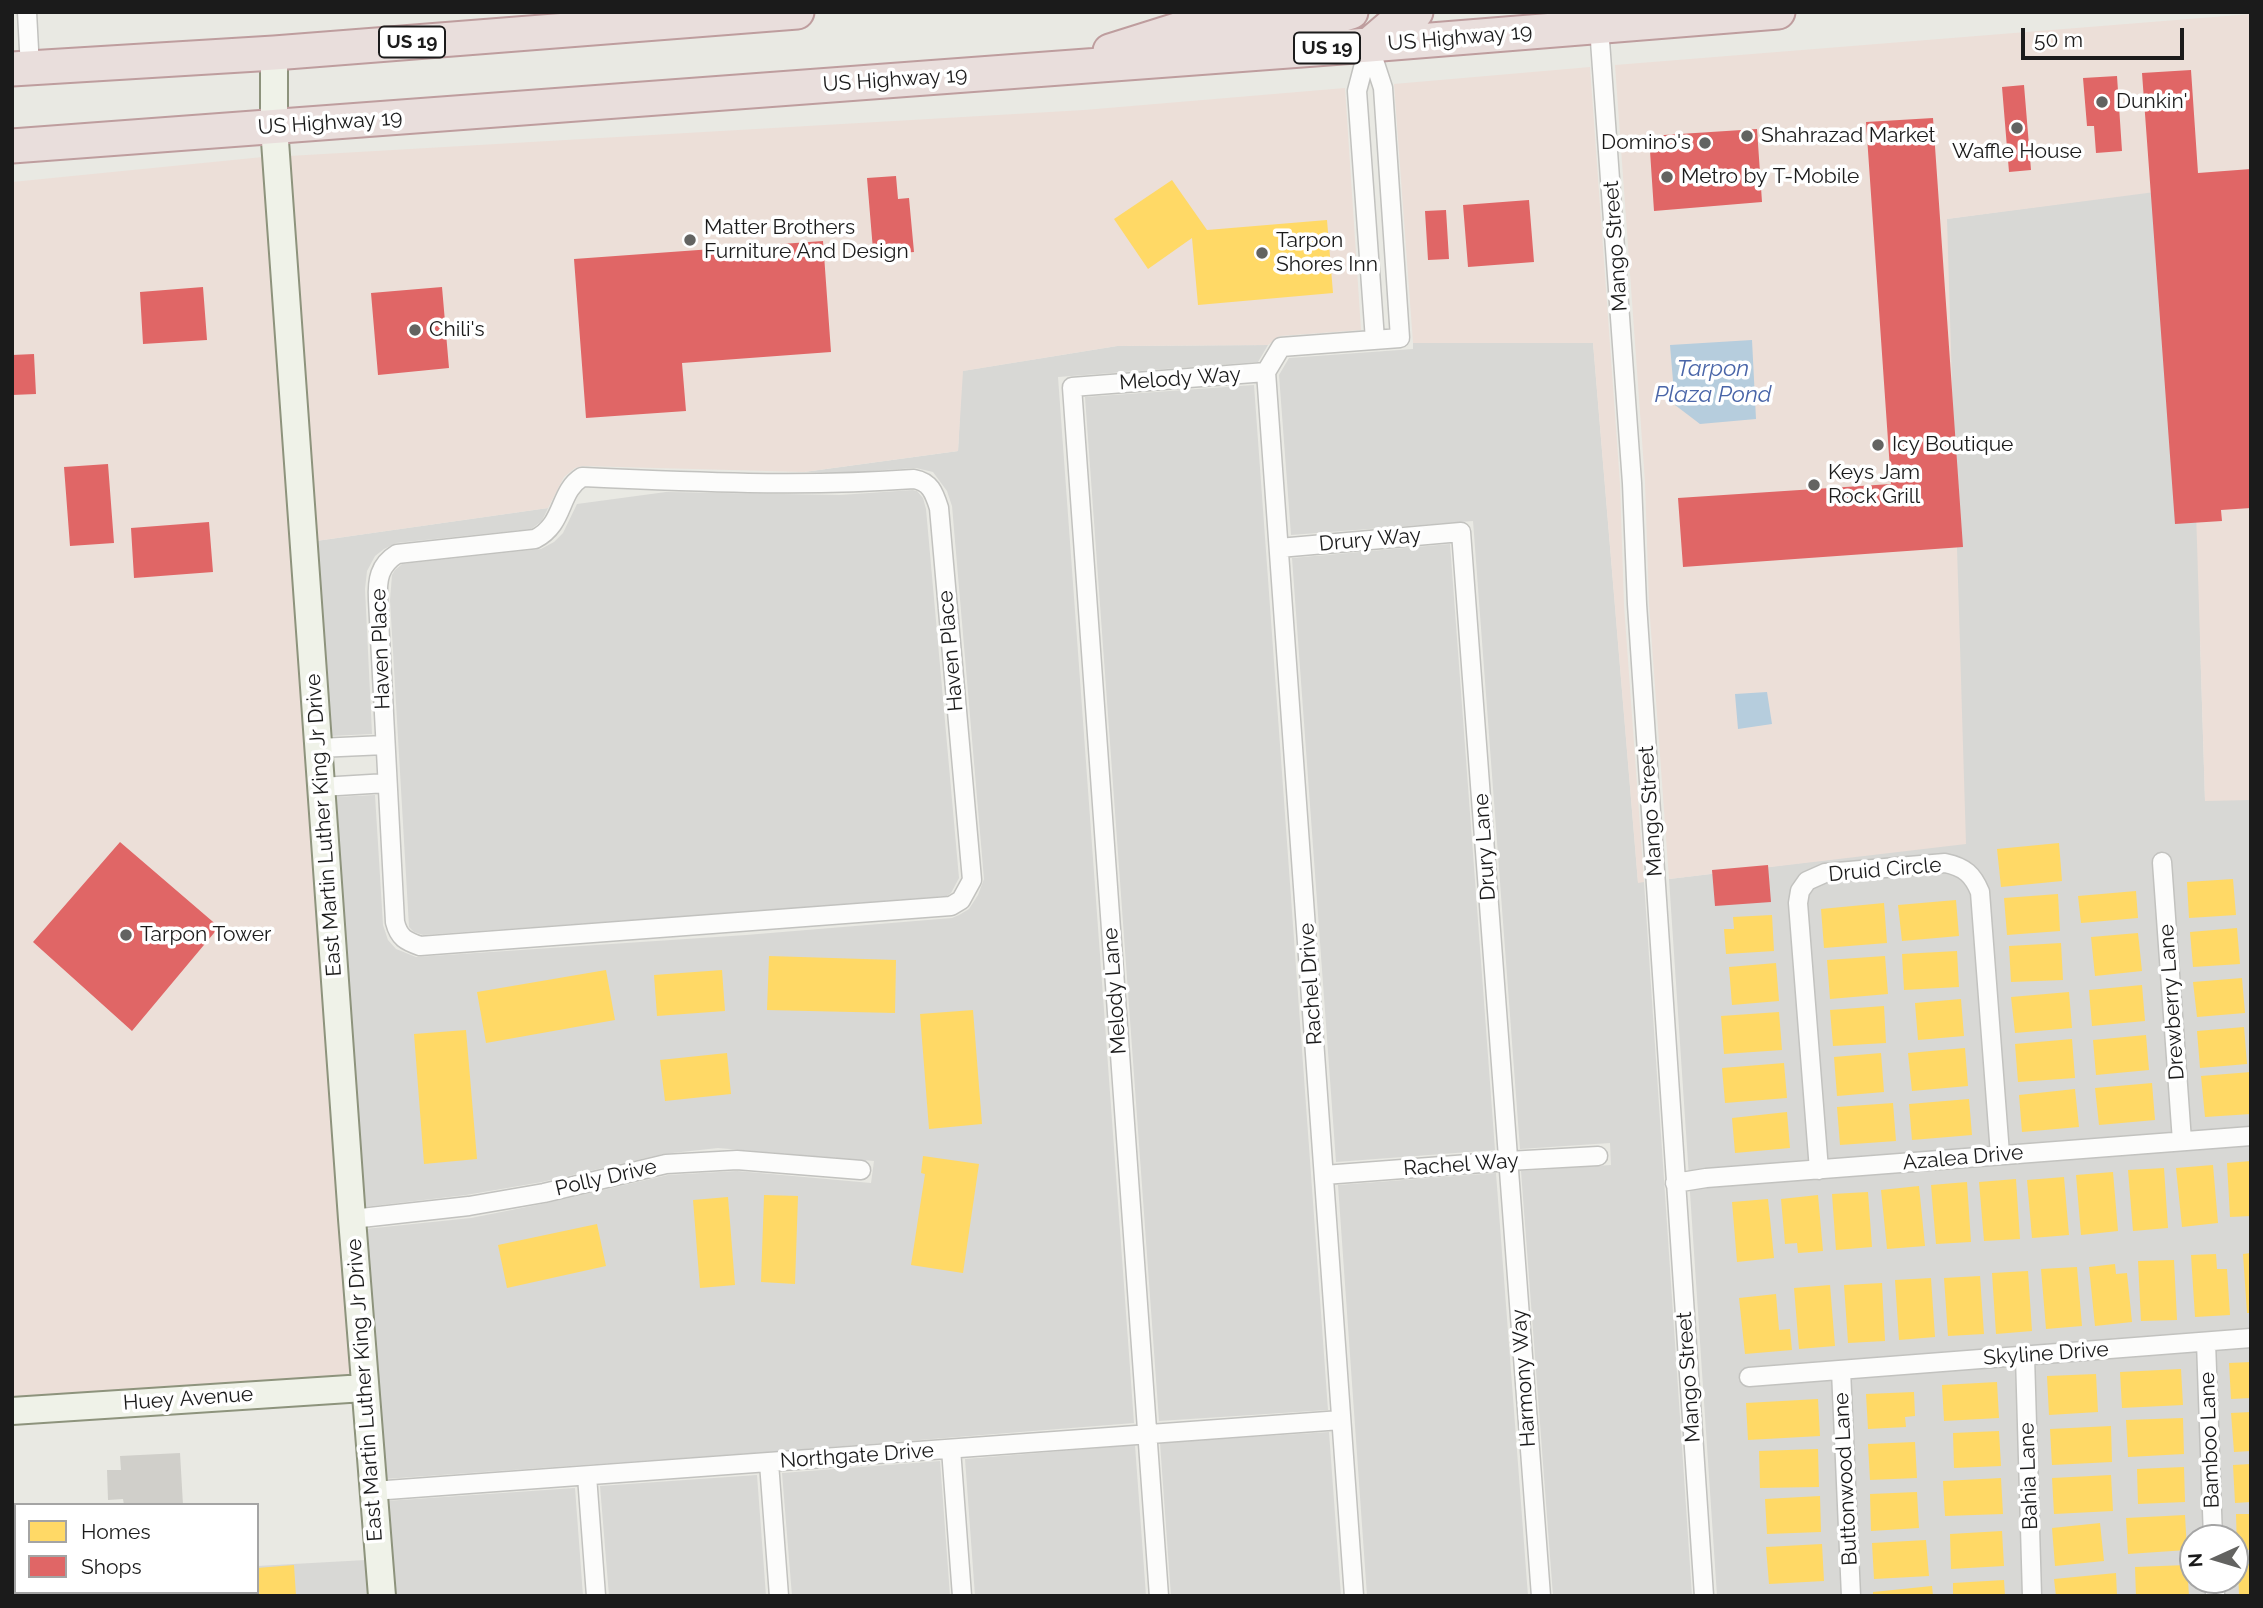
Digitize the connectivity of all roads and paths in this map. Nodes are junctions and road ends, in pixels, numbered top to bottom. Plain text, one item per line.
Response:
1 (27, 12) edge
2 (797, 12) edge
3 (1351, 12) edge
4 (1416, 12) edge
5 (1777, 12) edge
6 (1599, 27) junction
7 (1369, 45) junction
8 (274, 53) junction
9 (21, 68) edge
10 (1054, 69) junction
11 (274, 127) junction
12 (12, 146) edge
13 (1375, 340) junction
14 (1266, 372) junction
15 (1072, 387) joint
16 (1461, 533) joint
17 (1279, 548) junction
18 (385, 745) junction
19 (318, 748) junction
20 (387, 783) junction
21 (321, 787) junction
22 (2162, 862) dead end
23 (2251, 1136) edge
24 (2182, 1141) junction
25 (2000, 1154) junction
26 (1598, 1156) dead end
27 (1508, 1161) junction
28 (861, 1170) dead end
29 (1819, 1170) junction
30 (1324, 1174) junction
31 (1675, 1183) junction
32 (352, 1219) junction
33 (2251, 1338) edge
34 (2206, 1342) junction
35 (2025, 1356) junction
36 (1841, 1370) junction
37 (1749, 1377) dead end
38 (364, 1388) junction
39 (12, 1411) edge
40 (1341, 1420) junction
41 (1147, 1433) junction
42 (951, 1449) junction
43 (769, 1463) junction
44 (587, 1476) junction
45 (373, 1491) junction
46 (2212, 1524) edge
47 (382, 1596) edge
48 (596, 1596) edge
49 (779, 1596) edge
50 (962, 1596) edge
51 (1159, 1596) edge
52 (1354, 1596) edge
53 (1541, 1596) edge
54 (1704, 1596) edge
55 (1851, 1596) edge
56 (2032, 1596) edge

1 - 9 street
2 - 8 highway, US 19
3 - 10 highway
4 - 7 highway
5 - 6 highway, US Highway 19 / US 19
6 - 7 highway, US Highway 19 / US 19
6 - 31 street, Mango Street
7 - 10 highway, US Highway 19 / US 19
7 - 13 street
7 - 13 street, Melody Way
8 - 9 highway, US 19
8 - 11 street, East Martin Luther King Jr Drive
10 - 11 highway, US Highway 19 / US 19
11 - 12 highway, US Highway 19 / US 19
11 - 19 street, East Martin Luther King Jr Drive
13 - 14 street, Melody Way
14 - 15 street, Melody Way
14 - 17 street, Rachel Drive
15 - 41 street, Melody Lane
16 - 17 street, Drury Way
16 - 27 street, Drury Lane
17 - 30 street, Rachel Drive
18 - 19 street
18 - 20 street, Haven Place
18 - 20 street, Haven Place
19 - 21 street, East Martin Luther King Jr Drive
20 - 21 street
21 - 32 street, East Martin Luther King Jr Drive
22 - 24 street, Drewberry Lane
23 - 24 street, Azalea Drive
24 - 25 street, Azalea Drive
25 - 29 street, Azalea Drive
25 - 29 street, Druid Circle
26 - 27 street, Rachel Way
27 - 30 street, Rachel Way
27 - 53 street, Harmony Way
28 - 32 street, Polly Drive
29 - 31 street, Azalea Drive
30 - 40 street, Rachel Drive
31 - 54 street, Mango Street
32 - 38 street, East Martin Luther King Jr Drive
33 - 34 street, Skyline Drive
34 - 35 street, Skyline Drive
34 - 46 street, Bamboo Lane
35 - 36 street, Skyline Drive
35 - 56 street, Bahia Lane
36 - 37 street, Buttonwood Lane
36 - 55 street, Buttonwood Lane
38 - 39 street, Huey Avenue
38 - 45 street, East Martin Luther King Jr Drive
40 - 41 street, Northgate Drive
40 - 52 street, Rachel Drive
41 - 42 street, Northgate Drive
41 - 51 street, Melody Lane
42 - 43 street, Northgate Drive
42 - 50 street
43 - 44 street, Northgate Drive
43 - 49 street
44 - 45 street, Northgate Drive
44 - 48 street
45 - 47 street, East Martin Luther King Jr Drive

